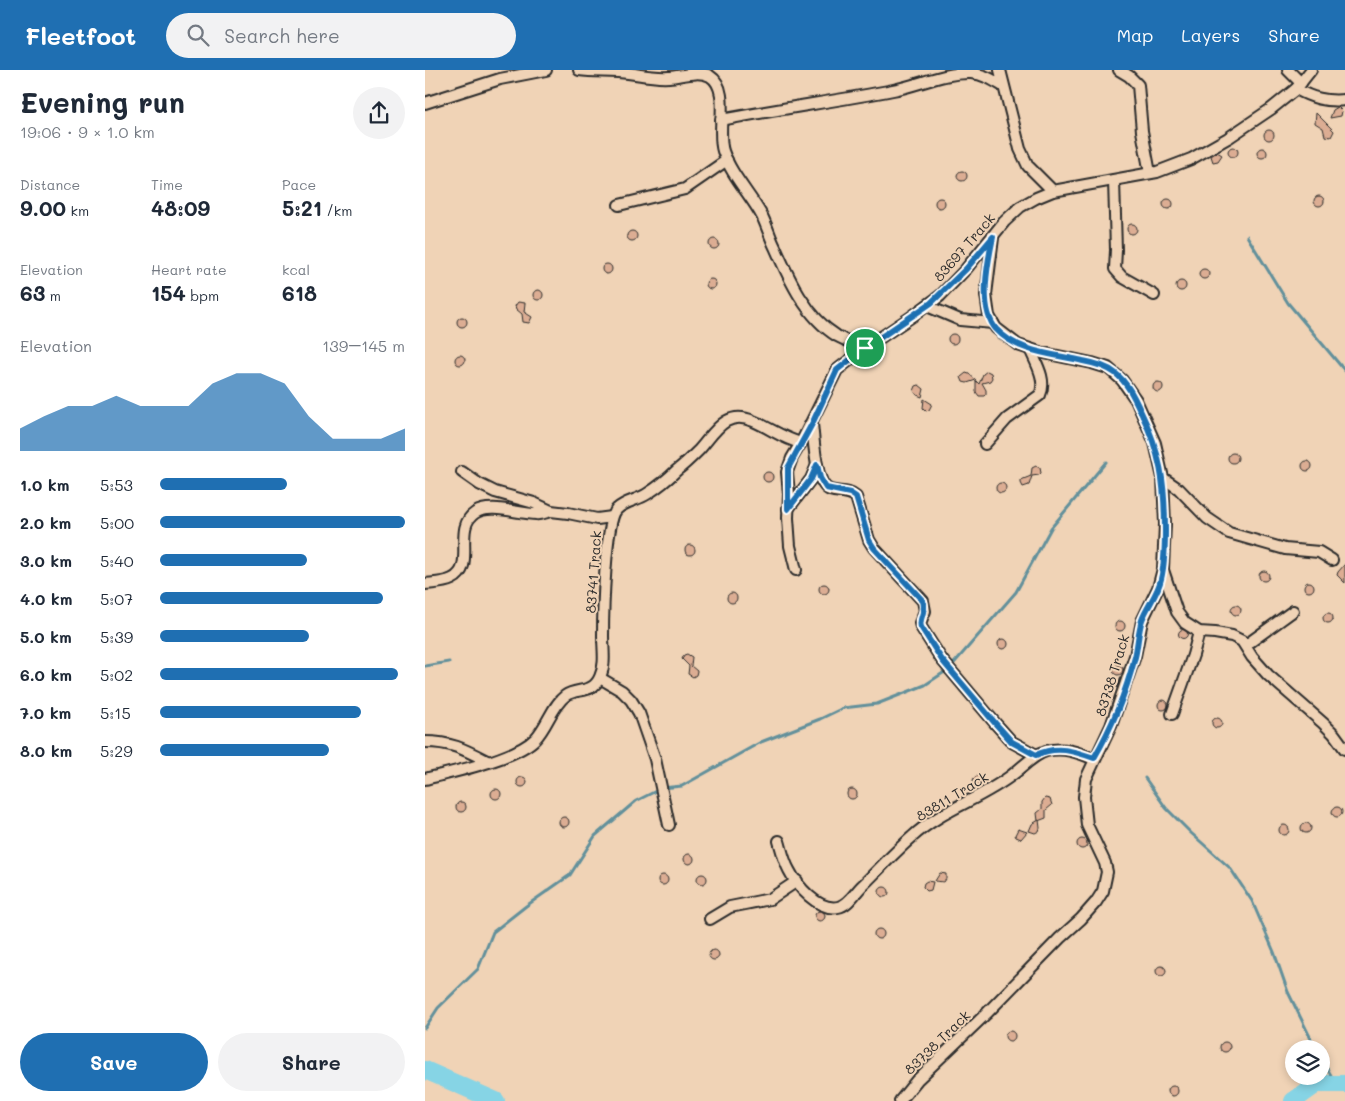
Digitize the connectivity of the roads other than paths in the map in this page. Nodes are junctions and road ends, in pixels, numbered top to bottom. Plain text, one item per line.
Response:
1 (546, 70) edge
2 (579, 70) edge
3 (999, 70) edge
4 (1119, 70) edge
5 (1288, 70) edge
6 (1311, 70) edge
7 (1003, 86) junction
8 (1298, 86) junction
9 (1345, 100) edge
10 (425, 103) edge
11 (721, 120) junction
12 (727, 160) junction
13 (1150, 173) junction
14 (1114, 180) junction
15 (1053, 191) junction
16 (619, 206) dead end
17 (993, 237) junction
18 (1154, 295) dead end
19 (927, 306) junction
20 (993, 324) junction
21 (865, 348) junction
22 (1030, 349) junction
23 (812, 424) junction
24 (801, 443) junction
25 (985, 444) dead end
26 (817, 465) junction
27 (462, 472) dead end
28 (1163, 478) junction
29 (788, 509) junction
30 (551, 511) junction
31 (612, 517) junction
32 (1331, 560) dead end
33 (1163, 569) junction
34 (796, 570) dead end
35 (425, 584) edge
36 (1293, 611) dead end
37 (1199, 632) junction
38 (1245, 646) junction
39 (600, 678) junction
40 (1172, 714) dead end
41 (425, 742) edge
42 (1345, 749) edge
43 (1036, 755) junction
44 (1094, 758) junction
45 (487, 761) junction
46 (425, 779) edge
47 (669, 826) dead end
48 (779, 841) dead end
49 (795, 879) junction
50 (710, 919) dead end
51 (900, 1101) edge

1 - 10 street
2 - 11 street
3 - 7 street
4 - 13 street
5 - 8 street
6 - 8 street, 83697 Track
7 - 11 street
7 - 15 street
8 - 9 street
8 - 13 street, 83697 Track
11 - 12 street
12 - 16 street
12 - 21 street
13 - 14 street, 83697 Track
14 - 15 street, 83697 Track
14 - 18 street
15 - 17 street, 83697 Track
17 - 19 street, 83697 Track
17 - 20 street
19 - 20 street
19 - 21 street, 83697 Track
20 - 22 street, 83738 Track
21 - 23 street
22 - 25 street
22 - 28 street, 83738 Track
23 - 24 street
23 - 26 street
24 - 29 street
24 - 31 street, 83741 Track
26 - 29 street
26 - 43 street
27 - 30 street
28 - 32 street
28 - 33 street, 83738 Track
29 - 34 street
30 - 31 street
30 - 35 street
31 - 39 street, 83741 Track
33 - 37 street
33 - 44 street, 83738 Track
36 - 38 street
37 - 38 street
37 - 40 street
38 - 42 street
39 - 45 street
39 - 47 street
41 - 45 street
43 - 44 street, 83811 Track
43 - 49 street, 83811 Track
44 - 51 street, 83738 Track
45 - 46 street
48 - 49 street
49 - 50 street

